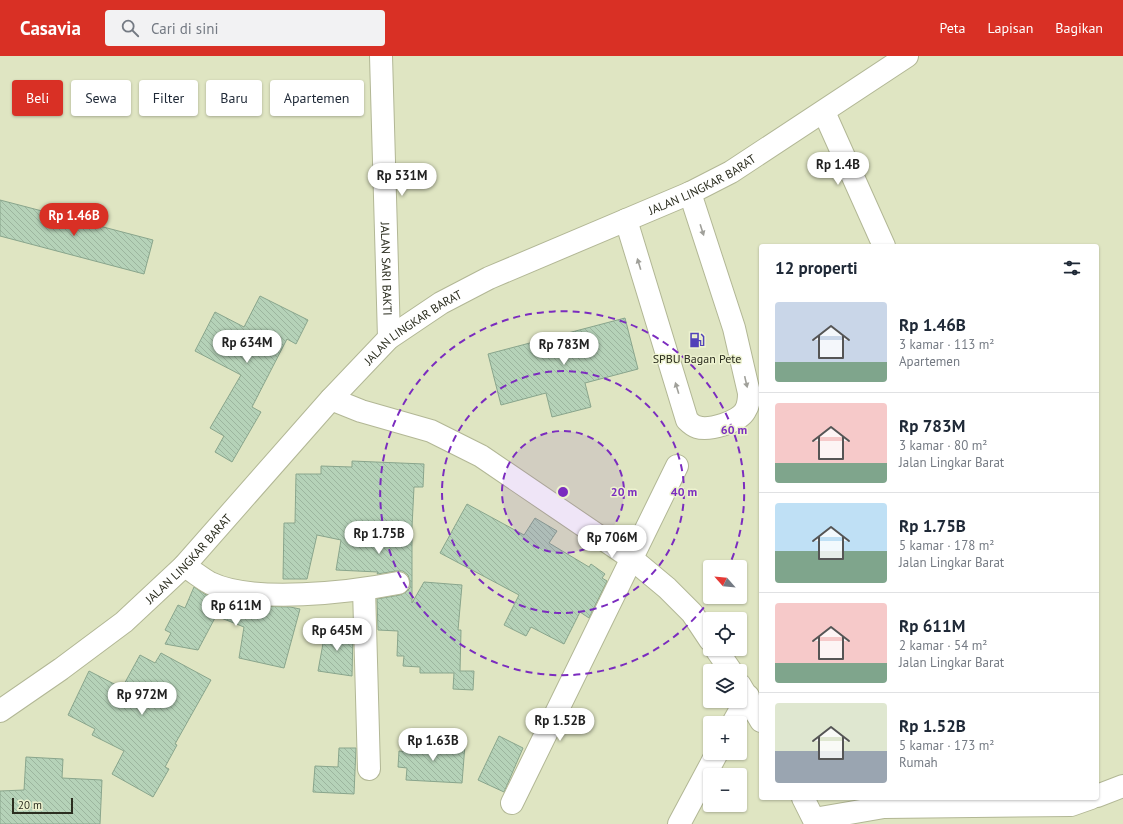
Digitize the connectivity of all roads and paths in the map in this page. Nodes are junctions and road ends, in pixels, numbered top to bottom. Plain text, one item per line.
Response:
1 (381, 56) edge
2 (907, 56) edge
3 (824, 112) junction
4 (690, 193) junction
5 (626, 220) junction
6 (883, 244) edge
7 (389, 338) junction
8 (331, 399) junction
9 (677, 466) dead end
10 (631, 558) junction
11 (184, 566) junction
12 (398, 583) dead end
13 (364, 589) junction
14 (703, 630) edge
15 (747, 696) edge
16 (0, 711) edge
17 (759, 717) edge
18 (713, 760) edge
19 (369, 769) dead end
20 (1123, 786) edge
21 (1099, 795) edge
22 (804, 800) edge
23 (1084, 800) edge
24 (512, 803) dead end
25 (815, 821) edge
26 (679, 824) edge

1 - 7 main road, JALAN SARI BAKTI
2 - 3 main road, JALAN LINGKAR BARAT
3 - 4 main road, JALAN LINGKAR BARAT
3 - 6 main road
4 - 5 main road, JALAN LINGKAR BARAT
4 -> 5 main road
5 - 7 main road, JALAN LINGKAR BARAT
7 - 8 main road, JALAN LINGKAR BARAT
8 - 10 main road
8 - 11 main road, JALAN LINGKAR BARAT
9 - 10 main road
10 - 14 main road
10 - 24 main road
11 - 13 main road
11 - 16 main road, JALAN LINGKAR BARAT
12 - 13 main road
13 - 19 main road
15 - 17 main road
18 - 26 main road
20 - 21 main road
22 - 25 main road
23 - 25 main road

